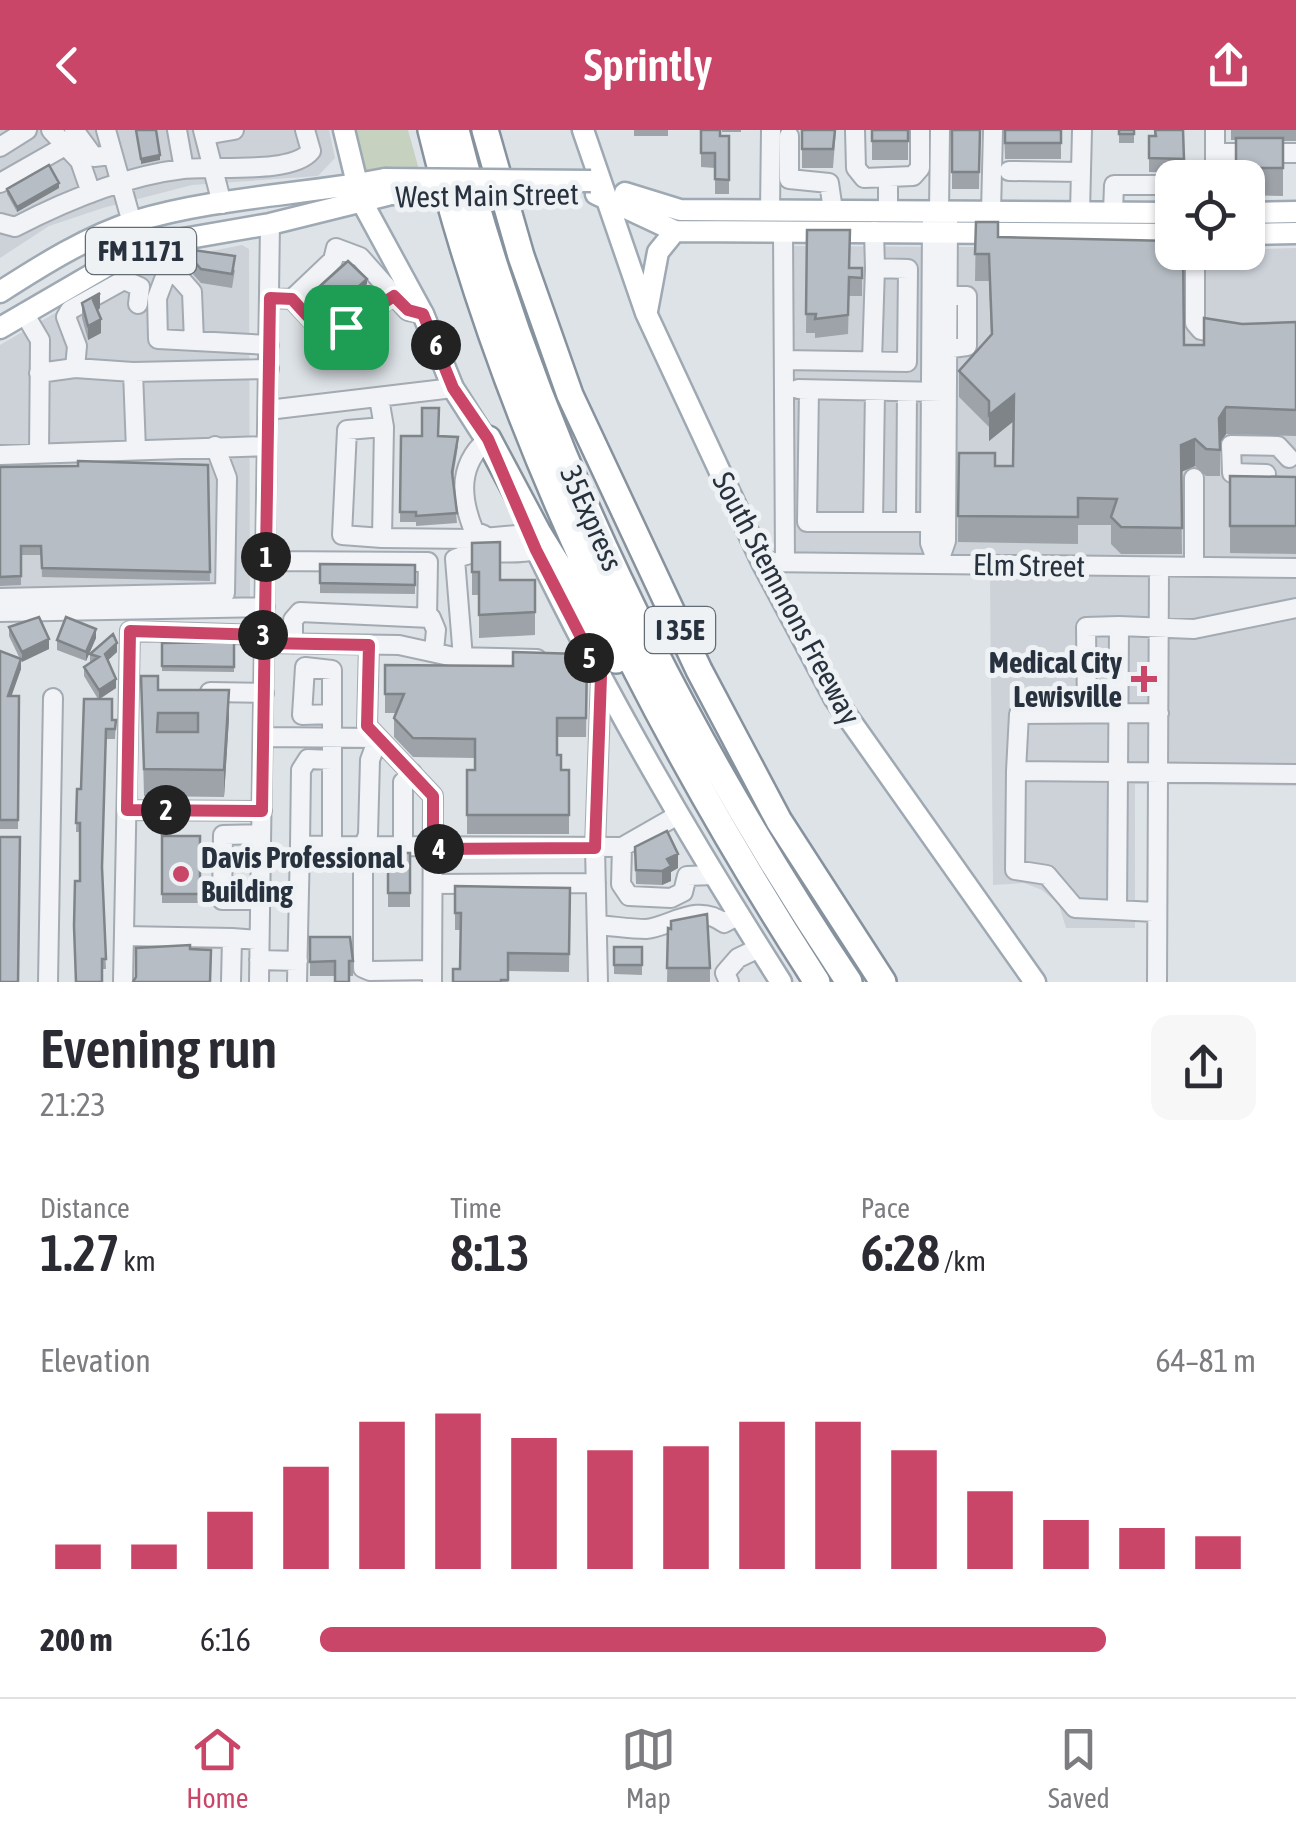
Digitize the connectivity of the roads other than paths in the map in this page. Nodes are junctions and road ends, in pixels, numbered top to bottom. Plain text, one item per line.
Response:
1 (51, 130) edge
2 (106, 130) edge
3 (178, 130) edge
4 (234, 130) edge
5 (305, 130) edge
6 (431, 130) edge
7 (456, 130) edge
8 (485, 130) edge
9 (582, 130) edge
10 (855, 130) edge
11 (920, 130) edge
12 (940, 130) edge
13 (993, 130) edge
14 (1082, 130) edge
15 (1215, 130) edge
16 (19, 132) edge
17 (204, 132) edge
18 (783, 133) edge
19 (70, 138) edge
20 (346, 139) edge
21 (0, 147) edge
22 (1215, 153) junction
23 (1296, 153) edge
24 (112, 155) junction
25 (1215, 160) edge
26 (184, 169) junction
27 (213, 169) junction
28 (1009, 171) dead end
29 (1081, 172) junction
30 (888, 178) junction
31 (0, 183) edge
32 (120, 184) junction
33 (1155, 185) edge
34 (596, 188) junction
35 (324, 192) junction
36 (358, 192) junction
37 (91, 193) junction
38 (222, 204) junction
39 (770, 210) junction
40 (834, 210) junction
41 (888, 211) junction
42 (992, 212) junction
43 (1080, 212) junction
44 (1113, 212) junction
45 (1296, 212) edge
46 (1155, 213) edge
47 (1265, 213) edge
48 (940, 219) junction
49 (132, 222) junction
50 (0, 223) edge
51 (270, 224) junction
52 (725, 230) junction
53 (676, 231) junction
54 (783, 231) junction
55 (874, 231) junction
56 (1155, 233) edge
57 (1296, 233) edge
58 (1265, 234) edge
59 (162, 243) junction
60 (169, 266) junction
61 (875, 268) junction
62 (1195, 270) edge
63 (3, 285) edge
64 (394, 296) junction
65 (908, 296) junction
66 (939, 296) junction
67 (270, 298) junction
68 (292, 299) junction
69 (138, 304) dead end
70 (24, 313) junction
71 (423, 314) junction
72 (646, 314) junction
73 (0, 328) edge
74 (1237, 336) edge
75 (194, 341) junction
76 (269, 345) junction
77 (784, 360) junction
78 (872, 361) junction
79 (76, 368) junction
80 (268, 369) junction
81 (134, 372) junction
82 (40, 373) junction
83 (453, 388) junction
84 (784, 389) junction
85 (809, 390) junction
86 (875, 391) junction
87 (907, 392) junction
88 (939, 392) junction
89 (379, 398) junction
90 (268, 410) junction
91 (384, 427) junction
92 (488, 439) junction
93 (214, 446) junction
94 (267, 446) junction
95 (136, 450) junction
96 (39, 454) junction
97 (0, 455) edge
98 (1293, 458) edge
99 (1266, 474) junction
100 (1194, 478) dead end
101 (1285, 484) edge
102 (938, 494) junction
103 (873, 522) junction
104 (906, 522) junction
105 (930, 522) junction
106 (484, 536) junction
107 (382, 538) junction
108 (534, 539) junction
109 (266, 561) junction
110 (762, 562) junction
111 (785, 562) junction
112 (938, 564) junction
113 (1159, 567) junction
114 (1194, 568) junction
115 (1296, 568) edge
116 (0, 598) edge
117 (265, 607) junction
118 (1296, 608) edge
119 (0, 612) edge
120 (427, 618) junction
121 (1119, 626) junction
122 (1159, 629) junction
123 (264, 639) junction
124 (293, 644) junction
125 (369, 645) junction
126 (434, 650) junction
127 (463, 658) junction
128 (579, 664) junction
129 (129, 691) junction
130 (149, 691) edge
131 (188, 692) edge
132 (264, 692) junction
133 (53, 698) dead end
134 (1086, 713) junction
135 (1118, 713) junction
136 (1158, 713) junction
137 (332, 714) dead end
138 (263, 737) junction
139 (332, 738) junction
140 (378, 738) junction
141 (332, 760) junction
142 (1016, 771) junction
143 (1118, 772) junction
144 (412, 773) junction
145 (1158, 774) junction
146 (1296, 774) edge
147 (692, 780) junction
148 (127, 810) junction
149 (262, 811) junction
150 (678, 815) junction
151 (261, 834) junction
152 (300, 845) junction
153 (332, 846) junction
154 (363, 847) junction
155 (403, 848) junction
156 (595, 848) junction
157 (622, 848) junction
158 (433, 849) junction
159 (714, 875) junction
160 (596, 882) junction
161 (433, 884) junction
162 (260, 900) junction
163 (1117, 910) junction
164 (1154, 912) junction
165 (739, 915) junction
166 (597, 925) junction
167 (124, 936) junction
168 (232, 938) junction
169 (259, 940) junction
170 (759, 948) junction
171 (259, 960) junction
172 (298, 962) junction
173 (432, 976) edge
174 (48, 982) edge
175 (123, 982) edge
176 (231, 982) edge
177 (258, 982) edge
178 (297, 982) edge
179 (598, 982) edge
180 (730, 982) edge
181 (781, 982) edge
182 (817, 982) edge
183 (849, 982) edge
184 (883, 982) edge
185 (1035, 982) edge
186 (1157, 982) edge

1 - 19 street
2 - 24 street
3 - 26 street
4 - 17 street
5 - 27 street
6 - 147 highway, I 35E
7 - 183 highway, 35Express
8 - 184 highway, I 35E
9 - 34 main road, South Stemmons Freeway
10 - 30 street
11 - 30 street
12 - 48 street
13 - 42 street
14 - 29 street
15 - 22 street
16 - 21 street
17 - 27 street
18 - 39 street
18 - 40 street
19 - 24 street
19 - 31 street
19 - 37 street
20 - 35 main road
20 - 36 main road
22 - 23 street
22 - 25 street
24 - 32 street
26 - 27 street
26 - 32 street
27 - 38 street
28 - 29 street
29 - 43 street
30 - 41 street
32 - 37 street
32 - 49 street
33 - 44 street
34 - 36 main road, West Main Street / FM 1171, bridge
34 - 39 main road, West Main Street
34 - 53 main road, West Main Street
34 - 72 main road, South Stemmons Freeway
35 - 36 main road, West Main Street / FM 1171
35 - 38 main road, West Main Street / FM 1171
36 - 51 main road, West Main Street / FM 1171
36 - 71 main road
37 - 50 street
38 - 49 main road, West Main Street / FM 1171
39 - 40 main road, West Main Street
39 - 52 main road
40 - 41 main road, West Main Street
41 - 48 main road, West Main Street
42 - 43 main road, West Main Street
42 - 48 main road, West Main Street
43 - 44 main road, West Main Street
44 - 46 main road, West Main Street
45 - 47 main road
48 - 55 main road, West Main Street
48 - 56 main road, West Main Street
48 - 66 street
49 - 63 main road, West Main Street / FM 1171
51 - 59 main road, West Main Street / FM 1171
51 - 67 street
52 - 53 main road, West Main Street
52 - 54 main road, West Main Street
53 - 72 main road
54 - 55 main road, West Main Street
54 - 77 street
55 - 61 street
57 - 58 main road
59 - 60 street
59 - 70 main road, West Main Street / FM 1171
60 - 75 street
60 - 75 street
61 - 65 street
61 - 78 street
62 - 74 street
63 - 70 main road
64 - 68 street
64 - 68 street
64 - 71 street
65 - 66 street
65 - 78 street
66 - 88 street
67 - 68 street
67 - 76 street
69 - 79 street
70 - 73 main road, West Main Street / FM 1171
70 - 82 street
71 - 83 main road
72 - 110 main road, South Stemmons Freeway
75 - 76 street
76 - 80 street
77 - 78 street
77 - 84 street
79 - 81 street
79 - 82 street
80 - 81 street
80 - 90 street
81 - 95 street
82 - 96 street
83 - 89 street
83 - 92 main road
84 - 85 street
84 - 111 street
85 - 86 street
85 - 103 street
86 - 87 street
86 - 103 street
87 - 88 street
87 - 104 street
88 - 102 street
89 - 90 street
89 - 91 street
90 - 94 street
91 - 107 street
91 - 107 street
92 - 106 street
92 - 108 highway
93 - 94 street
93 - 95 street
93 - 116 street
94 - 109 street
95 - 96 street
96 - 97 street
98 - 99 street
98 - 99 street
99 - 101 street
100 - 114 street
102 - 105 street
102 - 112 street
103 - 104 street
104 - 105 street
105 - 112 street
106 - 107 street
106 - 108 street
108 - 127 street
108 - 128 main road
108 - 147 highway
109 - 117 street
109 - 120 street
110 - 111 street, Elm Street
110 - 185 main road, South Stemmons Freeway
111 - 112 street, Elm Street
112 - 113 street, Elm Street
113 - 114 street, Elm Street
113 - 122 street
114 - 115 street, Elm Street
117 - 119 street
117 - 123 street
118 - 122 street
120 - 124 street
120 - 126 street
121 - 122 street
121 - 134 street
121 - 135 street
122 - 136 street
123 - 124 street
123 - 129 street
123 - 132 street
124 - 125 street
125 - 126 street
125 - 140 street
126 - 127 street
127 - 128 street
128 - 150 main road
128 - 156 street
129 - 130 street
129 - 148 street
131 - 132 street
132 - 138 street
133 - 174 street
134 - 135 street
134 - 142 street
135 - 136 street
135 - 143 street
136 - 145 street
137 - 139 street
138 - 139 street
138 - 149 street
139 - 140 street
139 - 141 street
140 - 144 street
140 - 154 street
141 - 152 street
141 - 153 street
142 - 143 street
142 - 163 street
143 - 145 street
143 - 163 street
144 - 155 street
144 - 158 street
145 - 146 street
145 - 164 street
147 - 182 highway, I 35E
148 - 149 street
148 - 167 street
149 - 151 street
150 - 157 street
150 - 159 main road
151 - 162 street
151 - 162 street
152 - 153 street
152 - 172 street
153 - 154 street
154 - 155 street
154 - 173 street
155 - 158 street
156 - 157 street
156 - 158 street
156 - 160 street
157 - 159 street
158 - 161 street
159 - 165 main road
160 - 161 street
160 - 166 street
161 - 173 street
162 - 169 street
163 - 164 street
164 - 186 street
165 - 166 street
165 - 170 main road
166 - 179 street
167 - 168 street
167 - 175 street
168 - 169 street
168 - 176 street
169 - 171 street
170 - 180 street
170 - 181 main road
171 - 172 street
171 - 177 street
172 - 178 street

